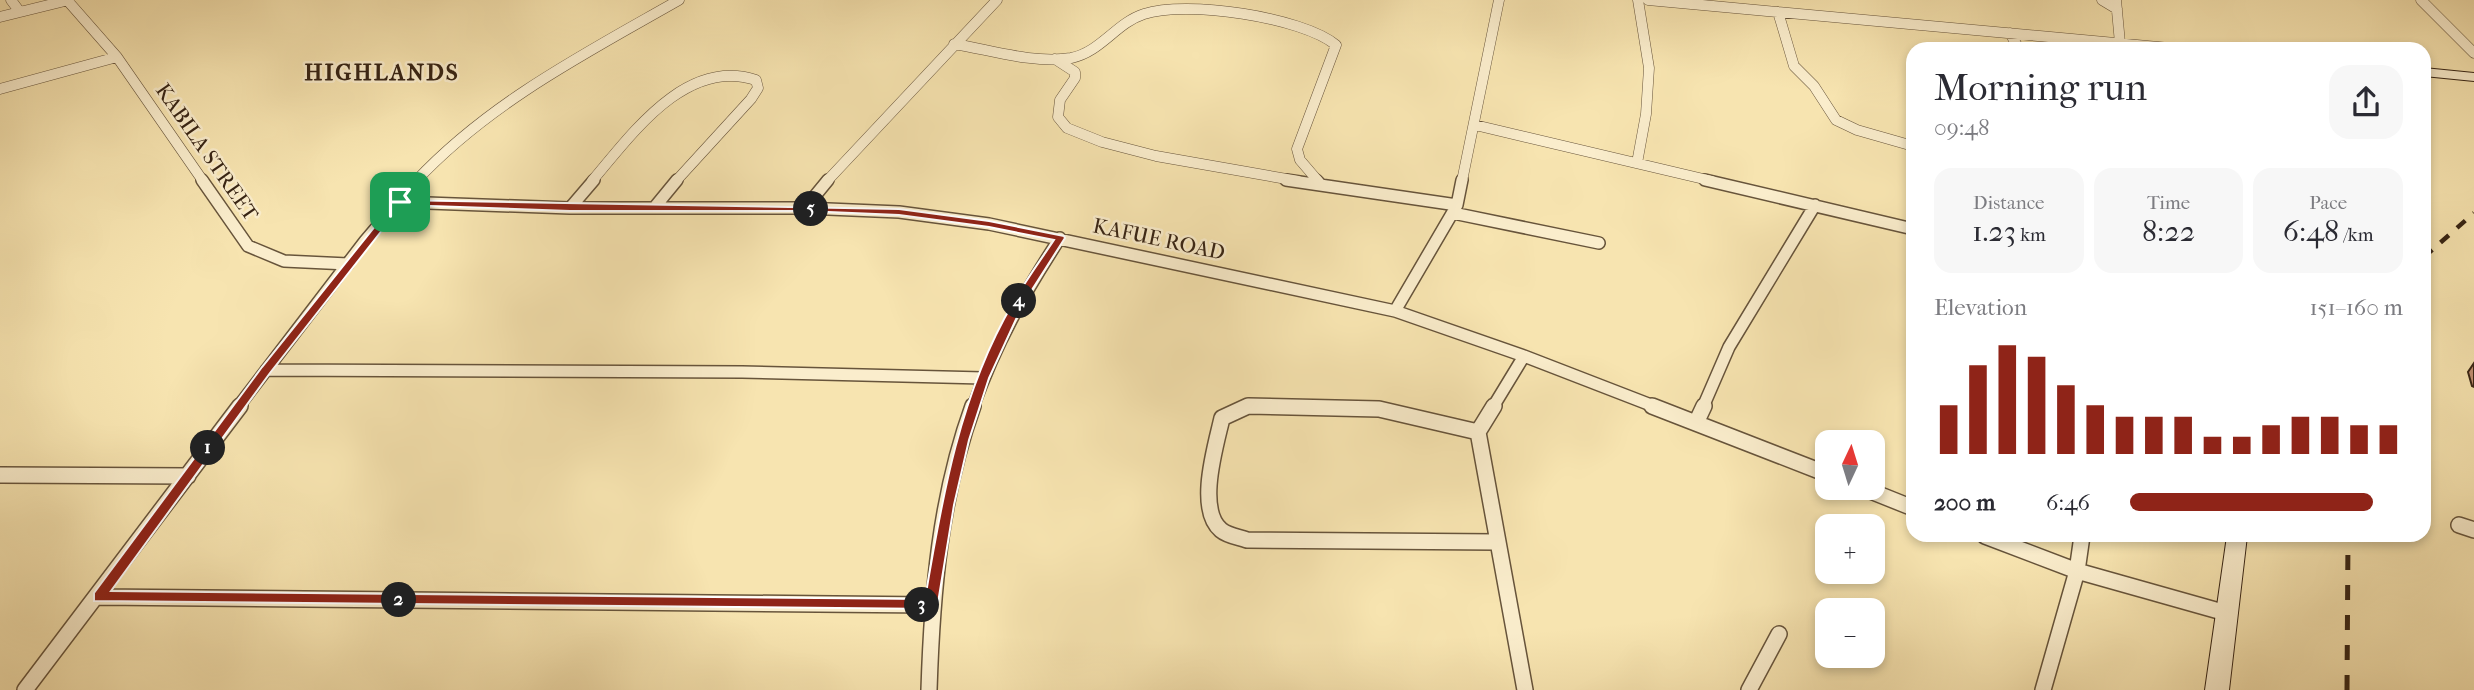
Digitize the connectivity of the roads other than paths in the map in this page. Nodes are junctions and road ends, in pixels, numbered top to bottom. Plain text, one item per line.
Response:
1 (10, 0) edge
2 (68, 0) edge
3 (680, 0) edge
4 (997, 0) edge
5 (1499, 0) edge
6 (1638, 0) edge
7 (1648, 0) edge
8 (2102, 0) edge
9 (2421, 0) edge
10 (2117, 4) edge
11 (20, 12) junction
12 (1778, 12) junction
13 (0, 17) edge
14 (2010, 33) junction
15 (2015, 42) edge
16 (2109, 42) edge
17 (2120, 42) edge
18 (954, 44) junction
19 (2474, 53) edge
20 (117, 57) junction
21 (1055, 59) junction
22 (2431, 73) edge
23 (2474, 77) edge
24 (0, 89) edge
25 (1475, 125) junction
26 (1906, 144) edge
27 (1637, 163) junction
28 (1320, 184) junction
29 (400, 202) junction
30 (1815, 205) junction
31 (570, 208) junction
32 (654, 208) junction
33 (805, 208) junction
34 (1455, 209) junction
35 (1906, 227) edge
36 (1060, 238) junction
37 (1599, 243) dead end
38 (348, 264) junction
39 (1395, 310) junction
40 (1524, 356) junction
41 (266, 370) junction
42 (983, 378) junction
43 (1696, 423) junction
44 (1478, 432) junction
45 (1815, 469) edge
46 (0, 475) edge
47 (188, 476) junction
48 (1885, 497) edge
49 (1906, 505) edge
50 (2459, 525) dead end
51 (2474, 530) edge
52 (1496, 541) junction
53 (2001, 542) edge
54 (2081, 542) edge
55 (2236, 542) edge
56 (2077, 571) junction
57 (99, 597) junction
58 (932, 605) junction
59 (2226, 613) junction
60 (1779, 634) dead end
61 (25, 690) edge
62 (929, 690) edge
63 (1525, 690) edge
64 (1749, 690) edge
65 (2043, 690) edge
66 (2217, 690) edge

1 - 11 street
2 - 11 street
2 - 20 street, KABILA STREET
3 - 29 street
4 - 18 street
5 - 25 street
6 - 27 street
7 - 12 street
8 - 10 street
9 - 19 street
10 - 17 street
11 - 13 street
12 - 14 street
12 - 26 street
14 - 15 street
14 - 16 street
18 - 21 street
18 - 33 street
20 - 24 street
20 - 38 street, KABILA STREET
21 - 28 street
21 - 28 street
22 - 23 street
25 - 27 street
25 - 34 street
27 - 30 street
28 - 34 street
29 - 31 street, KAFUE ROAD
29 - 38 street
30 - 35 street
30 - 43 street
31 - 32 street, KAFUE ROAD
31 - 32 street
32 - 33 street, KAFUE ROAD
33 - 36 street, KAFUE ROAD
34 - 37 street
34 - 39 street
36 - 39 street, KAFUE ROAD
36 - 42 street
38 - 41 street
39 - 40 street, KAFUE ROAD
40 - 43 street, KAFUE ROAD
40 - 44 street
41 - 42 street
41 - 47 street
42 - 58 street
43 - 45 street, KAFUE ROAD
44 - 52 street
44 - 52 street
46 - 47 street
47 - 57 street
48 - 49 street
50 - 51 street
52 - 63 street
53 - 56 street
54 - 56 street
55 - 59 street
56 - 59 street
56 - 65 street
57 - 58 street
57 - 61 street
58 - 62 street
59 - 66 street
60 - 64 street

